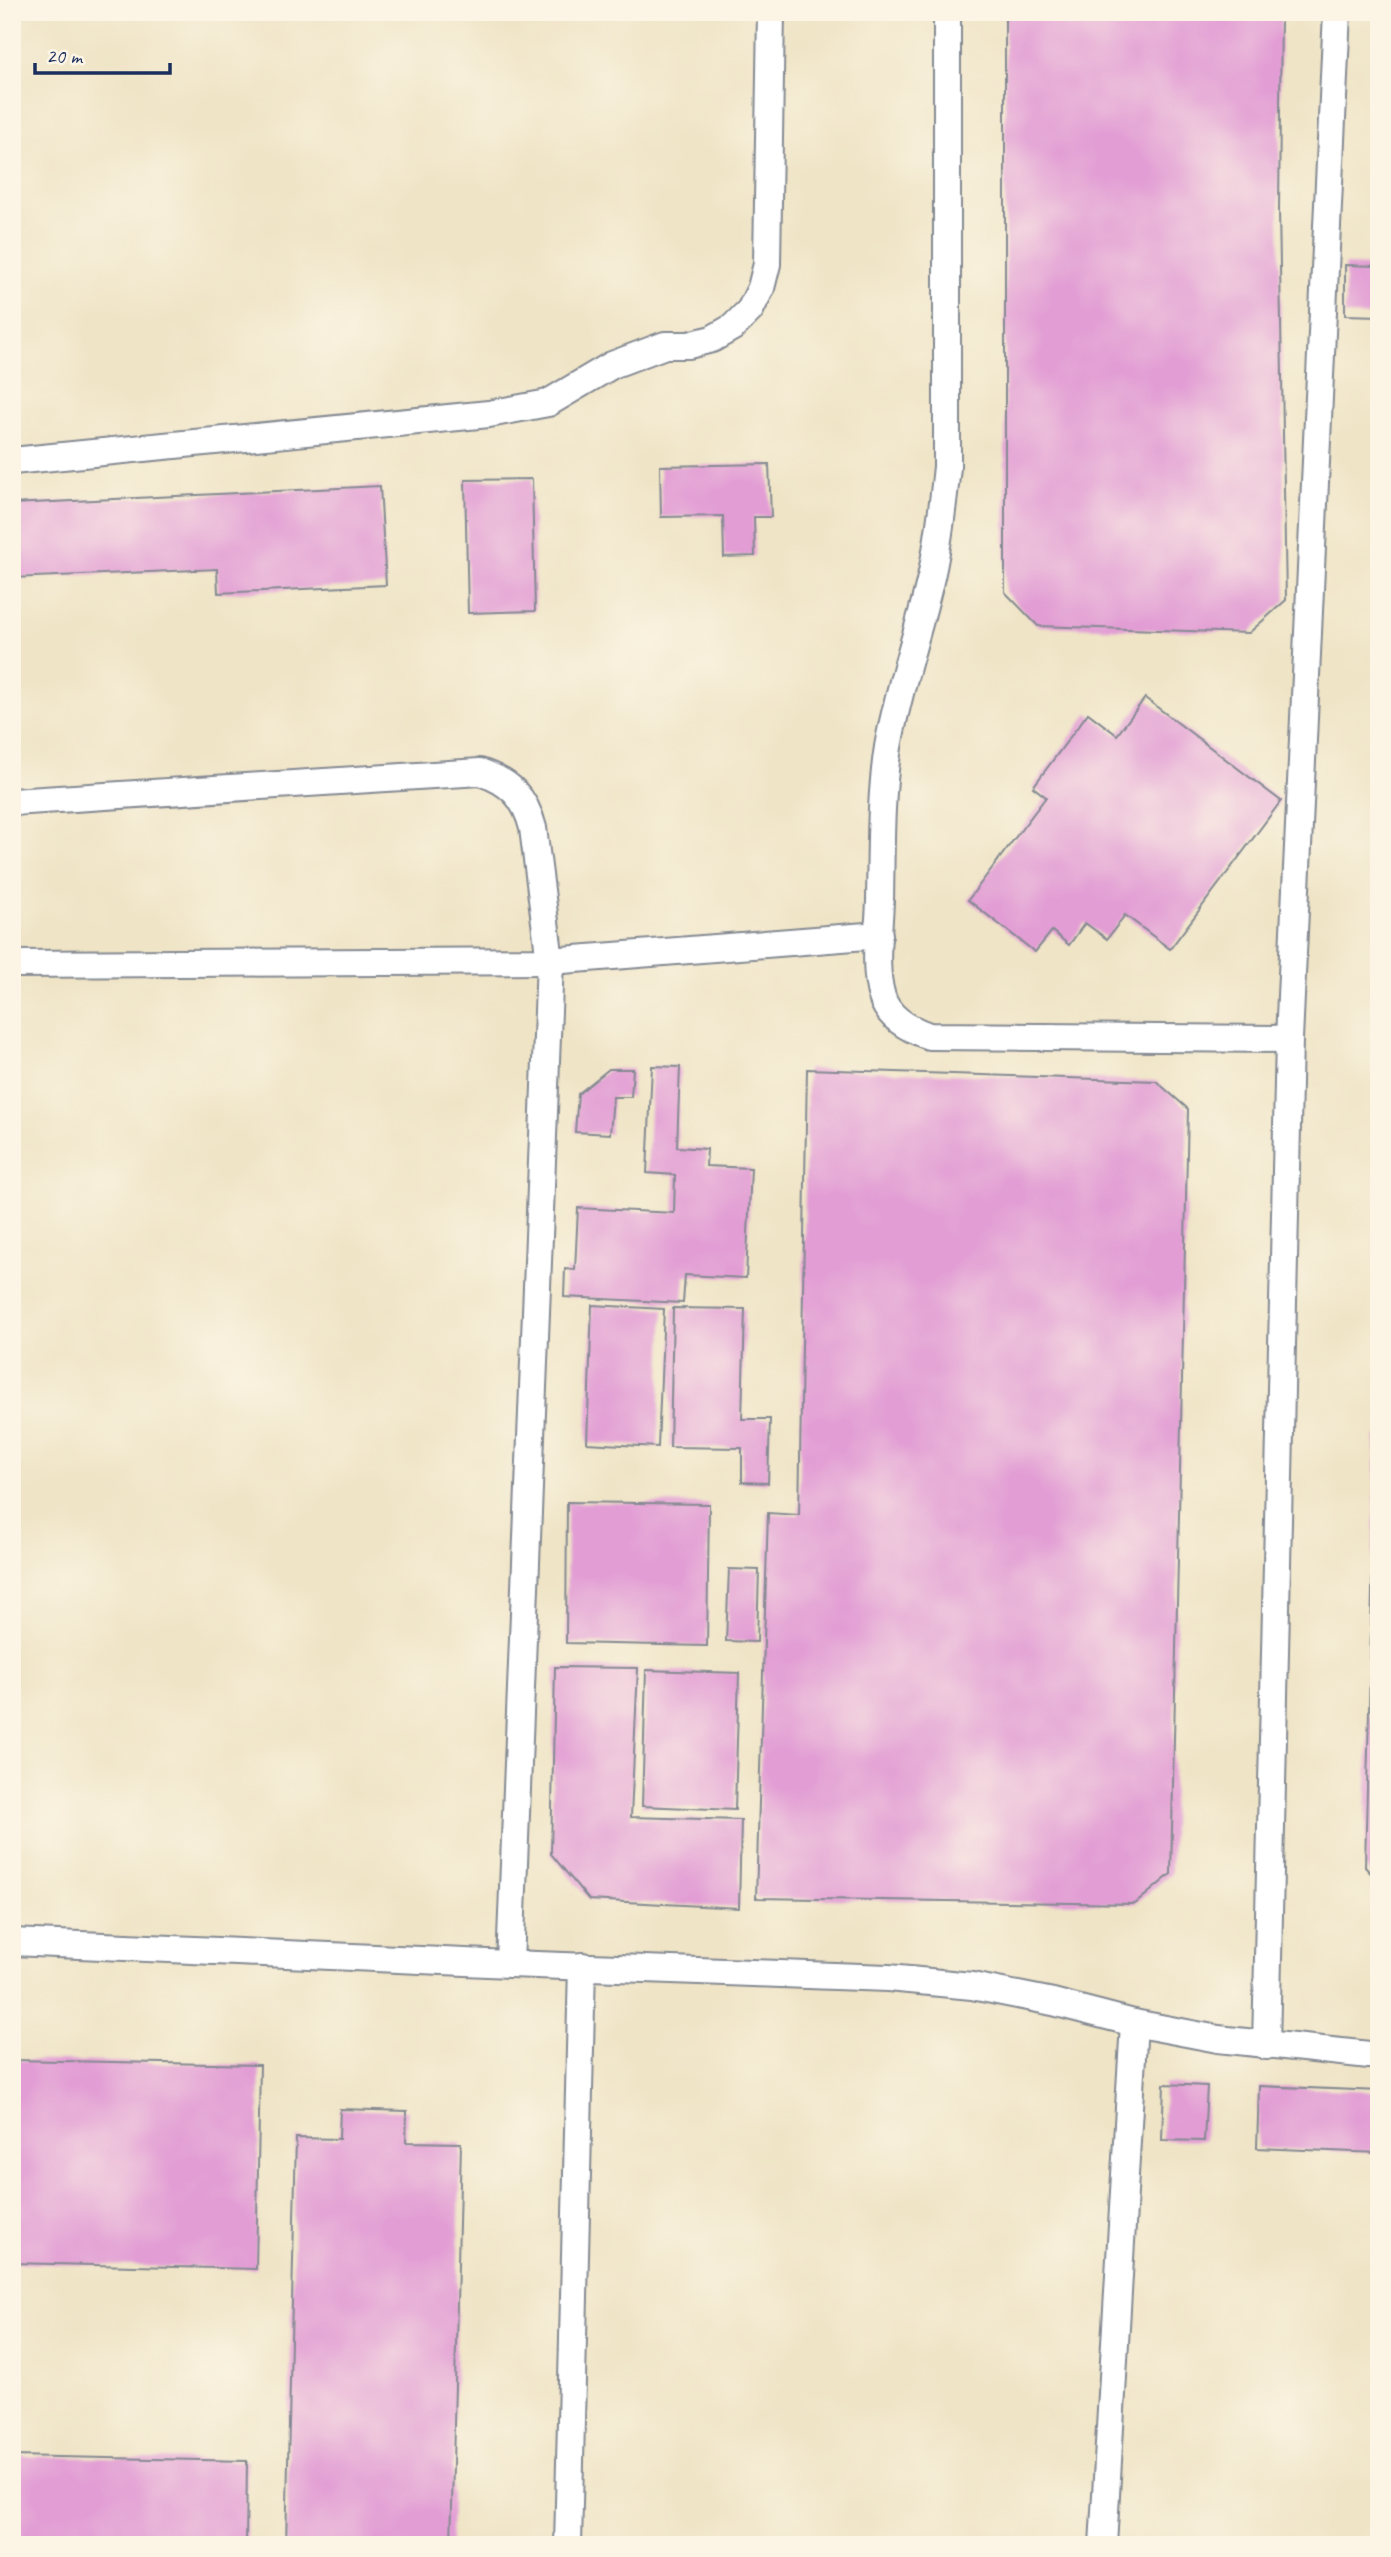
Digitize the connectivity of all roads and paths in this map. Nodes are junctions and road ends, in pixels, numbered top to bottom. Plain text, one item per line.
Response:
1 (771, 12) edge
2 (947, 12) edge
3 (1337, 12) edge
4 (12, 461) edge
5 (12, 802) edge
6 (879, 935) junction
7 (550, 961) junction
8 (12, 964) edge
9 (1289, 1039) junction
10 (12, 1942) edge
11 (510, 1964) junction
12 (582, 1966) junction
13 (1134, 2023) junction
14 (1266, 2046) junction
15 (1379, 2056) edge
16 (569, 2545) edge
17 (1104, 2545) edge

1 - 4 lane
2 - 6 lane
3 - 9 lane
5 - 7 lane
6 - 7 lane
6 - 9 lane
7 - 8 lane
7 - 11 lane
9 - 14 lane
10 - 11 lane
11 - 12 lane
12 - 13 lane
12 - 16 lane
13 - 14 lane
13 - 17 lane
14 - 15 lane

